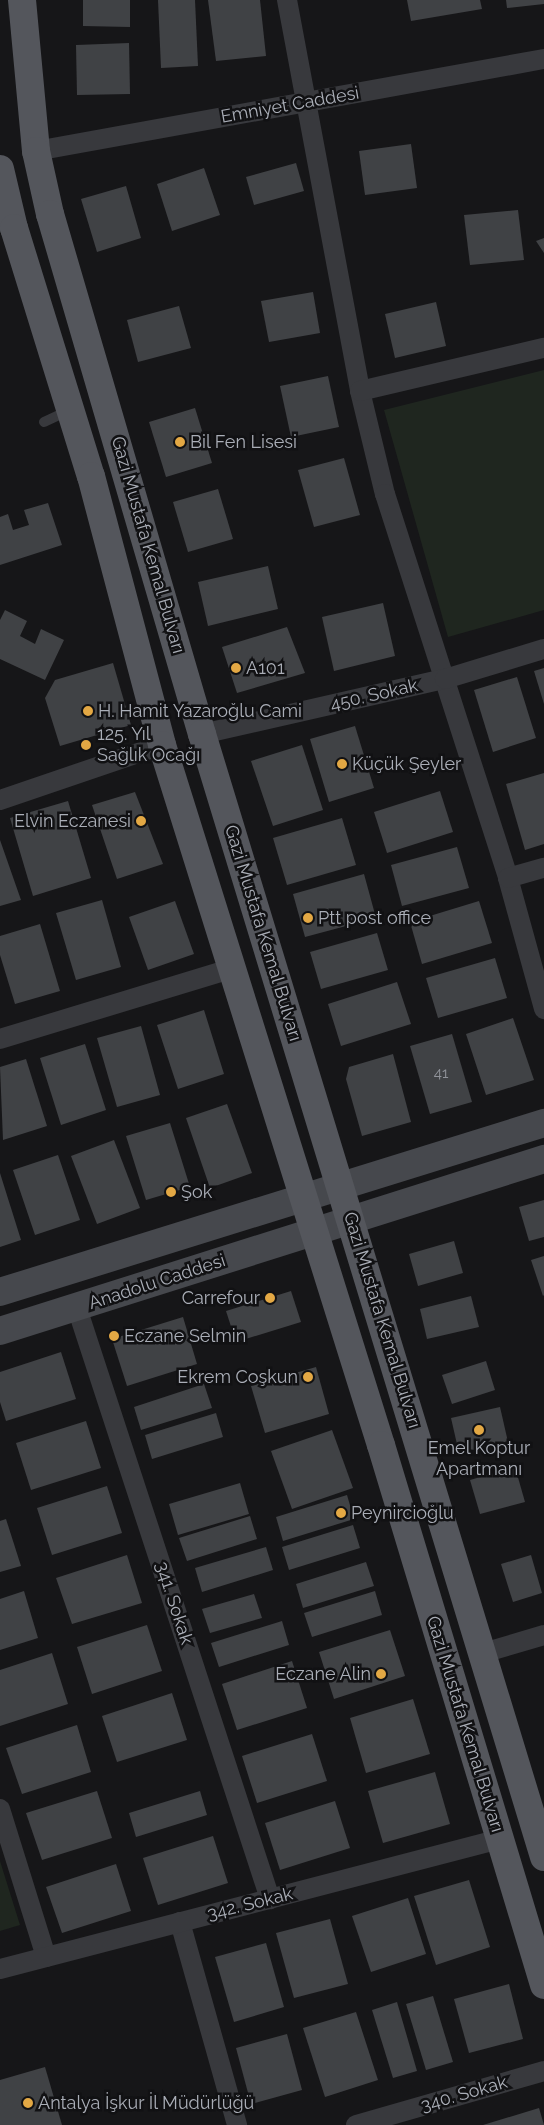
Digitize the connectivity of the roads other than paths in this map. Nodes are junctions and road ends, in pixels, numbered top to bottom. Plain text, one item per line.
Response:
1 (22, 0) edge
2 (287, 0) edge
3 (544, 59) edge
4 (306, 103) junction
5 (36, 151) junction
6 (0, 169) edge
7 (544, 348) edge
8 (360, 391) junction
9 (71, 409) junction
10 (44, 422) dead end
11 (544, 649) edge
12 (445, 678) junction
13 (202, 734) junction
14 (162, 745) junction
15 (0, 800) edge
16 (544, 868) edge
17 (508, 878) junction
18 (231, 969) junction
19 (544, 1008) edge
20 (0, 1039) edge
21 (544, 1123) edge
22 (544, 1159) edge
23 (341, 1185) junction
24 (302, 1197) junction
25 (351, 1219) junction
26 (312, 1230) junction
27 (0, 1292) edge
28 (77, 1308) junction
29 (0, 1331) edge
30 (544, 1635) edge
31 (483, 1653) junction
32 (0, 1809) edge
33 (500, 1839) junction
34 (544, 1857) edge
35 (270, 1899) junction
36 (180, 1922) junction
37 (46, 1957) junction
38 (0, 1969) edge
39 (544, 1985) edge
40 (544, 2071) edge
41 (237, 2125) edge
42 (356, 2125) edge

1 - 5 main road, Gazi Mustafa Kemal Bulvarı
2 - 4 street
3 - 4 street, Emniyet Caddesi
4 - 5 street, Emniyet Caddesi
4 - 8 street
5 - 13 main road, Gazi Mustafa Kemal Bulvarı
6 - 9 main road, Gazi Mustafa Kemal Bulvarı
7 - 8 street
8 - 12 street
9 - 10 lane
9 - 14 main road, Gazi Mustafa Kemal Bulvarı
11 - 12 street, 450. Sokak
12 - 13 street, 450. Sokak
12 - 17 street
13 - 23 main road, Gazi Mustafa Kemal Bulvarı
14 - 15 street
14 - 18 main road, Gazi Mustafa Kemal Bulvarı
16 - 17 street
17 - 19 street
18 - 20 street
18 - 24 main road, Gazi Mustafa Kemal Bulvarı
21 - 23 street
22 - 25 street
23 - 24 street, Anadolu Caddesi
23 - 25 main road, Gazi Mustafa Kemal Bulvarı
24 - 26 main road, Gazi Mustafa Kemal Bulvarı
24 - 27 street, Anadolu Caddesi
25 - 26 street, Anadolu Caddesi
25 - 31 main road, Gazi Mustafa Kemal Bulvarı
26 - 28 street, Anadolu Caddesi
26 - 33 main road, Gazi Mustafa Kemal Bulvarı
28 - 29 street, Anadolu Caddesi
28 - 35 street, 341. Sokak
30 - 31 street
31 - 34 main road, Gazi Mustafa Kemal Bulvarı
32 - 37 street
33 - 35 street, 342. Sokak
33 - 39 main road, Gazi Mustafa Kemal Bulvarı
35 - 36 street, 342. Sokak
36 - 37 street, 342. Sokak
36 - 41 street
37 - 38 street, 342. Sokak
40 - 42 street, 340. Sokak

